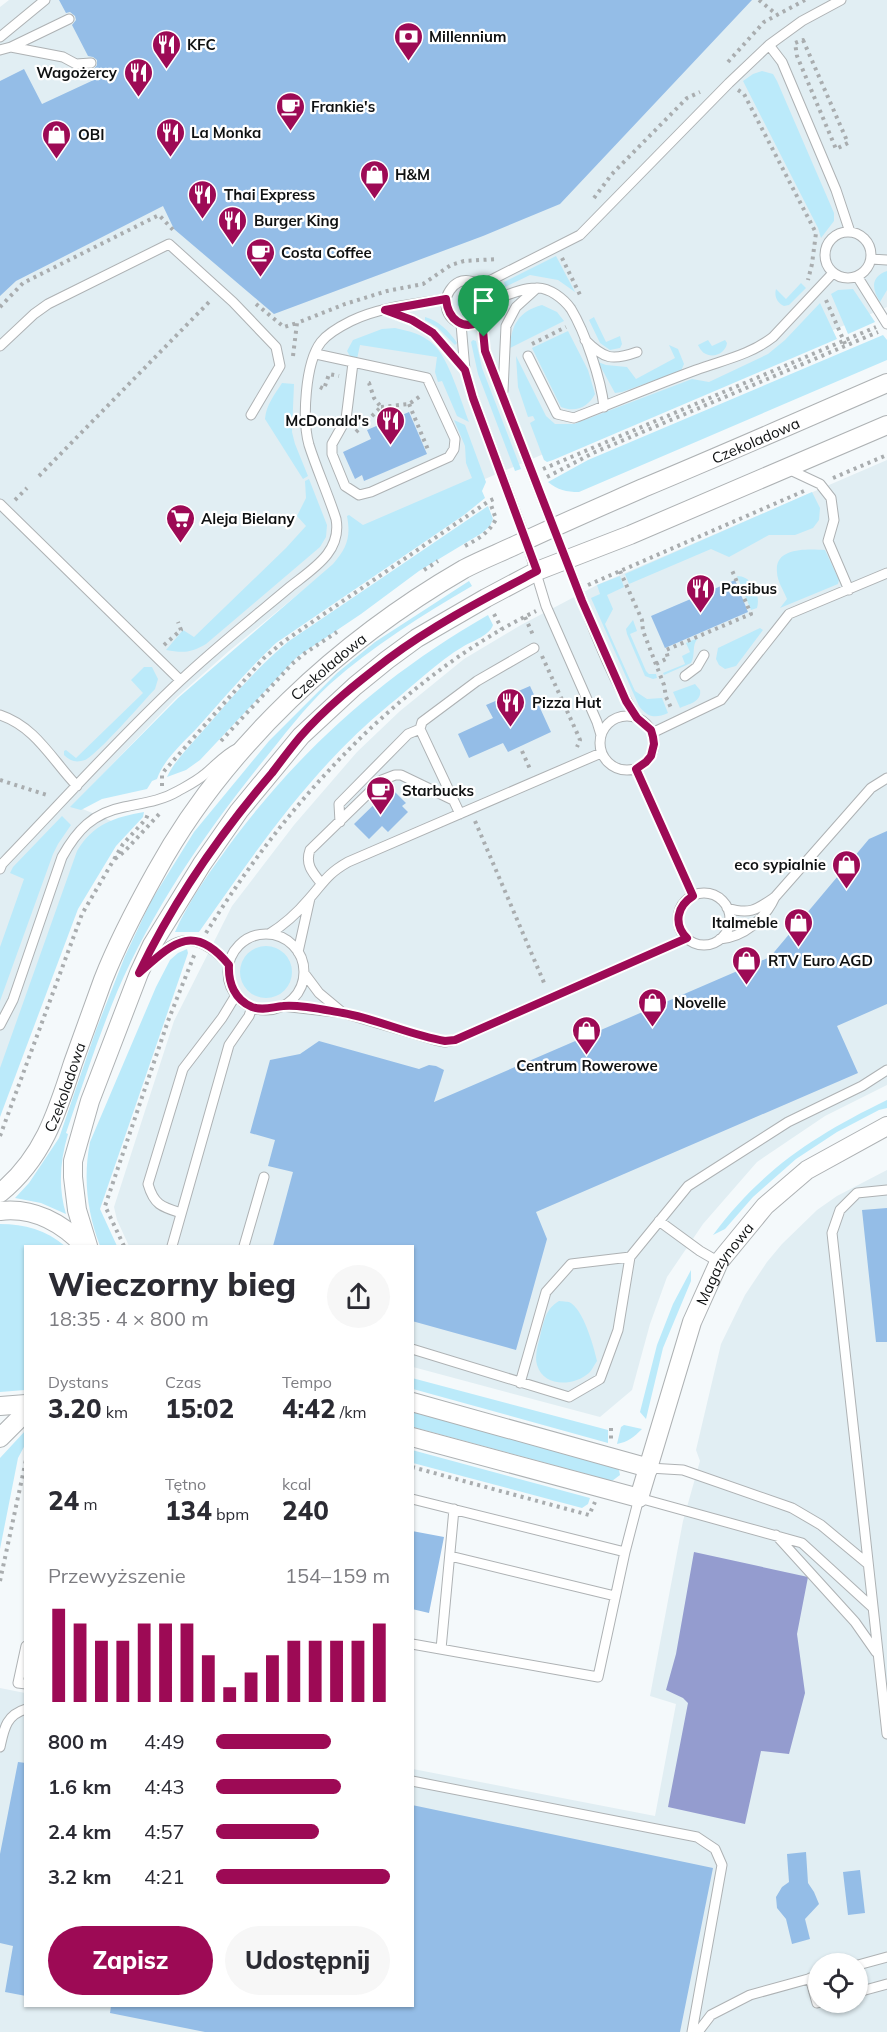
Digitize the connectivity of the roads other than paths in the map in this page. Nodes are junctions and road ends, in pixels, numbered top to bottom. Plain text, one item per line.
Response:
1 (45, 0) edge
2 (841, 0) edge
3 (69, 19) dead end
4 (0, 36) edge
5 (769, 45) junction
6 (11, 47) junction
7 (0, 50) edge
8 (91, 63) dead end
9 (850, 232) junction
10 (871, 259) junction
11 (887, 260) edge
12 (834, 273) junction
13 (857, 276) junction
14 (482, 283) junction
15 (537, 287) junction
16 (446, 299) junction
17 (491, 301) junction
18 (887, 309) edge
19 (385, 310) junction
20 (482, 321) junction
21 (461, 324) junction
22 (887, 324) edge
23 (584, 338) junction
24 (0, 346) edge
25 (637, 352) dead end
26 (316, 354) junction
27 (528, 356) dead end
28 (353, 363) junction
29 (465, 370) junction
30 (887, 383) edge
31 (503, 397) junction
32 (604, 406) junction
33 (251, 415) dead end
34 (887, 425) edge
35 (786, 468) junction
36 (0, 504) edge
37 (552, 527) junction
38 (526, 540) junction
39 (566, 561) junction
40 (537, 571) junction
41 (887, 573) edge
42 (849, 590) junction
43 (536, 647) road end
44 (704, 655) dead end
45 (685, 676) dead end
46 (180, 680) junction
47 (0, 715) edge
48 (637, 718) junction
49 (420, 729) junction
50 (651, 733) junction
51 (601, 735) junction
52 (251, 742) junction
53 (602, 753) junction
54 (636, 769) junction
55 (887, 778) edge
56 (77, 786) junction
57 (453, 800) junction
58 (460, 814) junction
59 (339, 822) junction
60 (0, 869) edge
61 (321, 883) junction
62 (693, 896) junction
63 (775, 897) junction
64 (310, 898) junction
65 (727, 908) junction
66 (269, 934) junction
67 (687, 938) junction
68 (720, 939) junction
69 (298, 952) junction
70 (229, 965) junction
71 (139, 973) junction
72 (304, 973) junction
73 (236, 995) junction
74 (282, 1006) junction
75 (252, 1007) junction
76 (343, 1013) junction
77 (0, 1025) edge
78 (887, 1070) edge
79 (887, 1126) edge
80 (264, 1177) dead end
81 (887, 1191) edge
82 (0, 1193) edge
83 (0, 1211) edge
84 (182, 1213) junction
85 (659, 1221) junction
86 (85, 1245) edge
87 (86, 1245) edge
88 (172, 1245) edge
89 (244, 1245) edge
90 (630, 1257) junction
91 (719, 1262) junction
92 (414, 1350) edge
93 (520, 1383) junction
94 (414, 1403) edge
95 (24, 1404) edge
96 (0, 1406) edge
97 (24, 1414) edge
98 (0, 1438) edge
99 (414, 1438) edge
100 (649, 1468) junction
101 (639, 1498) junction
102 (414, 1499) edge
103 (454, 1509) junction
104 (774, 1534) junction
105 (625, 1552) junction
106 (450, 1556) junction
107 (868, 1564) junction
108 (615, 1596) junction
109 (872, 1607) junction
110 (414, 1644) edge
111 (441, 1649) junction
112 (24, 1655) edge
113 (878, 1655) junction
114 (24, 1684) edge
115 (24, 1710) edge
116 (887, 1734) edge
117 (0, 1747) edge
118 (414, 1781) edge
119 (887, 1957) edge
120 (868, 1962) edge
121 (808, 1979) edge
122 (887, 1984) edge
123 (868, 1989) edge
124 (692, 2032) edge
125 (698, 2032) edge

1 - 4 lane
2 - 5 lane
3 - 6 lane
5 - 9 lane
5 - 14 lane
6 - 7 lane
6 - 8 lane
9 - 10 lane
9 - 12 lane
10 - 11 lane
10 - 13 lane
12 - 13 lane
12 - 32 lane
13 - 22 lane
14 - 16 lane
14 - 17 lane
15 - 17 lane
15 - 23 lane
15 - 31 lane
16 - 19 lane
16 - 21 lane
17 - 20 lane
18 - 22 lane
19 - 26 lane
19 - 29 lane
20 - 21 lane
20 - 31 lane
21 - 29 lane
23 - 25 lane
23 - 32 lane
24 - 33 lane
26 - 28 lane
26 - 46 lane
27 - 32 lane
28 - 28 lane
29 - 38 lane
30 - 37 street, Czekoladowa
31 - 37 lane
34 - 35 street, Czekoladowa
35 - 39 street, Czekoladowa
35 - 42 lane
36 - 46 lane
37 - 38 street, Czekoladowa
37 - 39 lane
38 - 40 lane
38 - 52 street, Czekoladowa
39 - 40 street, Czekoladowa
39 - 48 lane
40 - 51 lane
40 - 71 street, Czekoladowa
41 - 42 lane
42 - 50 lane
43 - 49 lane
44 - 45 lane
46 - 56 lane
47 - 56 lane
48 - 50 lane
48 - 51 lane
49 - 57 lane
49 - 59 lane
50 - 54 lane
51 - 53 lane
52 - 77 lane
52 - 82 street, Czekoladowa
53 - 54 lane
53 - 58 lane
54 - 62 lane
55 - 63 lane
56 - 60 lane
57 - 58 lane
57 - 59 lane
58 - 61 lane
59 - 61 lane
61 - 64 lane
62 - 65 lane
62 - 67 lane
63 - 65 lane
63 - 68 lane
64 - 66 lane
64 - 69 lane
65 - 68 lane
66 - 69 lane
66 - 70 lane
67 - 68 lane
67 - 76 lane
69 - 72 lane
70 - 71 lane
70 - 73 lane
71 - 87 street, Czekoladowa
72 - 74 lane
72 - 76 lane
73 - 75 lane
73 - 84 lane
74 - 75 lane
74 - 76 lane
75 - 84 lane
78 - 85 lane
79 - 91 street, Magazynowa
80 - 89 lane
81 - 107 lane
83 - 86 street
84 - 88 lane
85 - 90 lane
85 - 91 lane
90 - 93 lane
90 - 93 lane
91 - 100 street, Magazynowa
92 - 93 lane
94 - 100 street
95 - 96 street
97 - 98 street
99 - 101 street
100 - 101 street, Magazynowa
100 - 107 lane
101 - 104 lane
101 - 105 lane
102 - 103 lane
103 - 105 lane
103 - 106 lane
104 - 109 lane
104 - 113 lane
105 - 108 lane
106 - 108 lane
106 - 111 lane
107 - 109 lane
108 - 111 lane
109 - 113 lane
110 - 111 lane
112 - 114 lane
113 - 116 lane
115 - 117 lane
118 - 124 lane
119 - 120 lane
121 - 125 lane
122 - 123 lane

